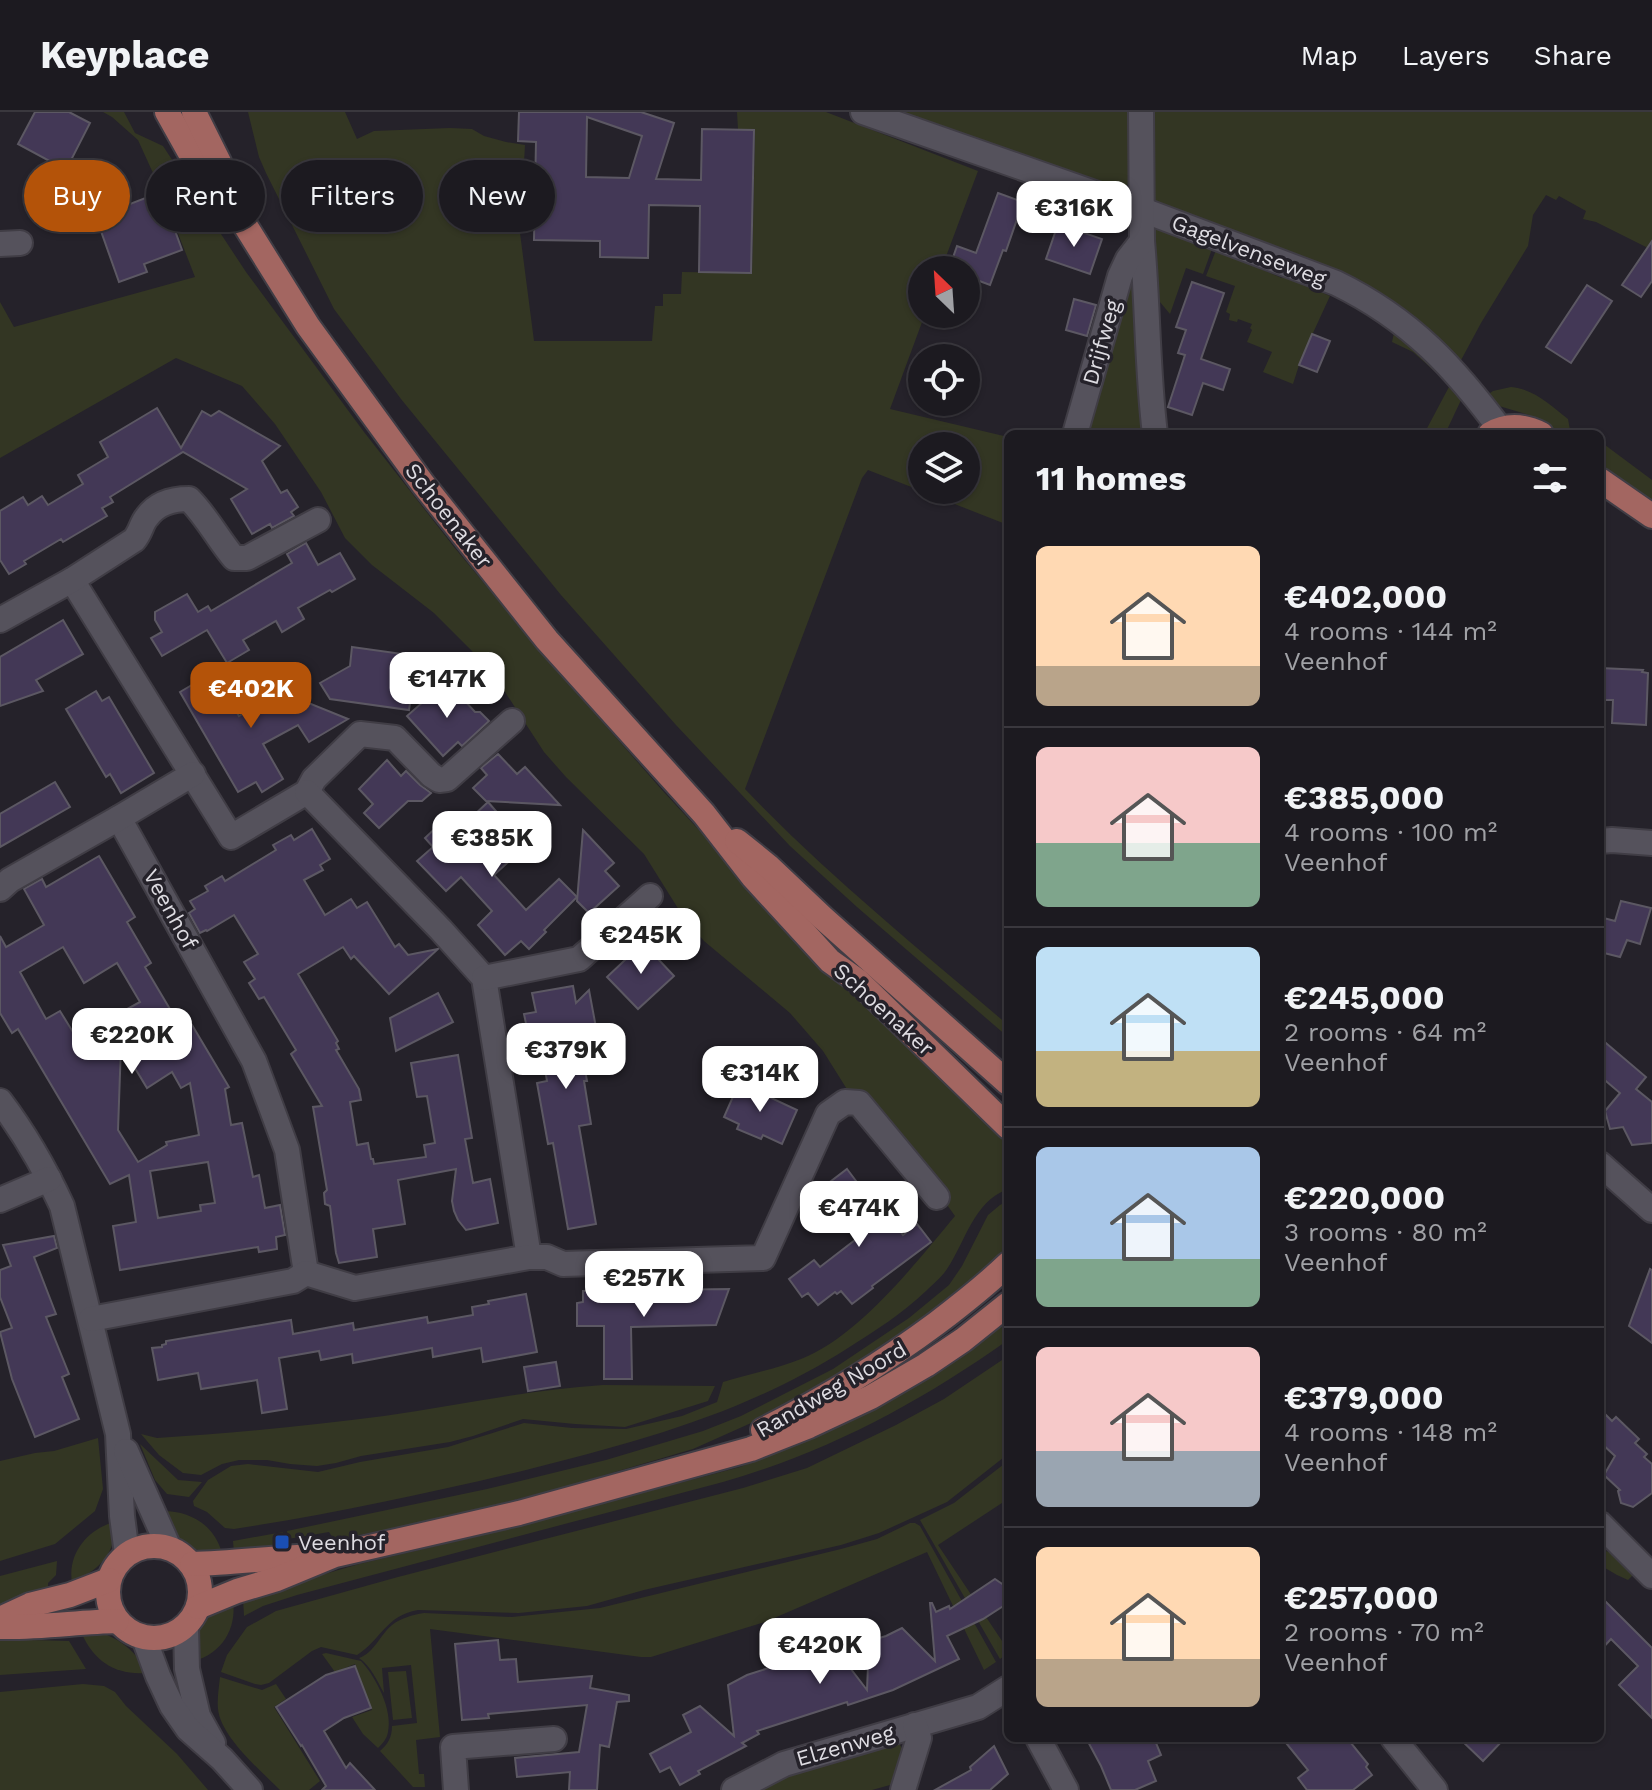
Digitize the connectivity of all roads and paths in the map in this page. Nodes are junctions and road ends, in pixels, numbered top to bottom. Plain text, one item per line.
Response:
1 (167, 112) edge
2 (194, 112) edge
3 (863, 112) edge
4 (1141, 112) edge
5 (194, 160) edge
6 (218, 160) edge
7 (1140, 209) junction
8 (249, 232) edge
9 (1142, 241) junction
10 (1076, 430) edge
11 (1155, 430) edge
12 (1497, 430) edge
13 (1504, 430) edge
14 (1532, 430) edge
15 (1604, 485) edge
16 (1652, 516) edge
17 (318, 520) dead end
18 (72, 580) junction
19 (0, 620) edge
20 (512, 721) dead end
21 (193, 774) junction
22 (307, 792) junction
23 (704, 814) junction
24 (119, 818) junction
25 (1604, 841) edge
26 (1652, 843) edge
27 (0, 889) edge
28 (650, 896) dead end
29 (484, 978) junction
30 (1004, 1079) edge
31 (0, 1101) edge
32 (1004, 1123) edge
33 (1604, 1168) edge
34 (49, 1179) junction
35 (937, 1197) dead end
36 (0, 1200) edge
37 (1652, 1210) edge
38 (529, 1257) junction
39 (1004, 1268) edge
40 (306, 1273) junction
41 (1004, 1307) edge
42 (91, 1319) junction
43 (118, 1434) junction
44 (681, 1470) junction
45 (1604, 1530) edge
46 (169, 1548) junction
47 (127, 1554) junction
48 (335, 1555) junction
49 (192, 1564) junction
50 (1652, 1576) edge
51 (109, 1580) junction
52 (192, 1617) junction
53 (0, 1619) edge
54 (117, 1621) junction
55 (0, 1627) edge
56 (144, 1638) junction
57 (1004, 1691) edge
58 (915, 1725) junction
59 (554, 1739) dead end
60 (1040, 1742) edge
61 (1397, 1742) edge
62 (222, 1759) junction
63 (250, 1790) edge
64 (456, 1790) edge
65 (734, 1790) edge
66 (903, 1790) edge
67 (1066, 1790) edge
68 (1435, 1790) edge

1 - 5 main road, Schoenaker
2 - 6 main road, Schoenaker
3 - 7 street, Gagelvenseweg
4 - 7 street
7 - 9 street
7 - 12 street, Gagelvenseweg
8 - 23 main road, Schoenaker
9 - 10 street, Drijfweg
9 - 11 street
13 - 14 main road, Gagelvenseweg
15 - 16 main road
17 - 18 street
18 - 19 street
18 - 21 street
20 - 22 street
21 - 22 street
21 - 24 street
22 - 29 street
23 - 30 main road, Schoenaker
23 - 32 main road, Schoenaker
24 - 27 street
24 - 40 street, Veenhof
25 - 26 street
28 - 29 street
29 - 38 street
31 - 34 street
33 - 37 street
34 - 36 street
34 - 42 street
35 - 38 street
38 - 40 street
39 - 44 main road, Randweg Noord
40 - 42 street
41 - 44 main road, Randweg Noord
42 - 43 street
43 - 46 street
43 - 47 street
44 - 48 main road, Randweg Noord
45 - 50 street
46 - 47 main road
46 - 49 main road
47 - 51 main road
48 - 49 main road, Randweg Noord
48 - 52 main road, Randweg Noord
49 - 52 main road
51 - 53 main road
51 - 54 main road
52 - 56 main road
52 - 62 street
54 - 55 main road
54 - 56 main road
56 - 62 street
57 - 58 street, Elzenweg
58 - 65 street, Elzenweg
58 - 66 street, Elzenweg
59 - 64 street
60 - 67 street
61 - 68 street
62 - 63 street

